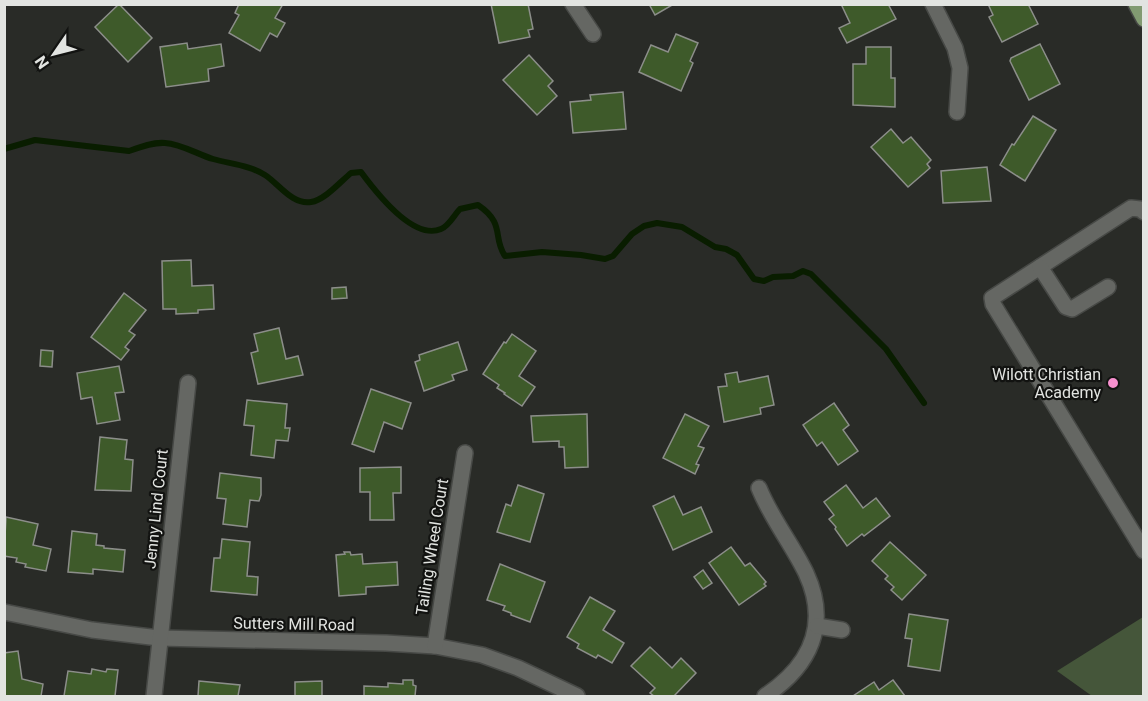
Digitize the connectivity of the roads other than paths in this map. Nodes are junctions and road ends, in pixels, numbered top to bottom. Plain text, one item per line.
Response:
1 (573, 4) edge
2 (933, 4) edge
3 (593, 34) dead end
4 (957, 112) dead end
5 (1143, 212) edge
6 (1040, 267) junction
7 (1108, 287) dead end
8 (188, 383) dead end
9 (465, 453) dead end
10 (759, 488) dead end
11 (1143, 551) edge
12 (4, 612) edge
13 (817, 626) junction
14 (842, 630) dead end
15 (159, 638) junction
16 (435, 646) junction
17 (154, 696) edge
18 (577, 696) edge
19 (765, 696) edge

1 - 3 street
2 - 4 street
5 - 6 street
6 - 7 street
6 - 11 street
8 - 15 street, Jenny Lind Court
9 - 16 street, Tailing Wheel Court
10 - 13 street
12 - 15 street, Sutters Mill Road
13 - 14 street
13 - 19 street
15 - 16 street, Sutters Mill Road
15 - 17 street, Jenny Lind Court
16 - 18 street, Sutters Mill Road

